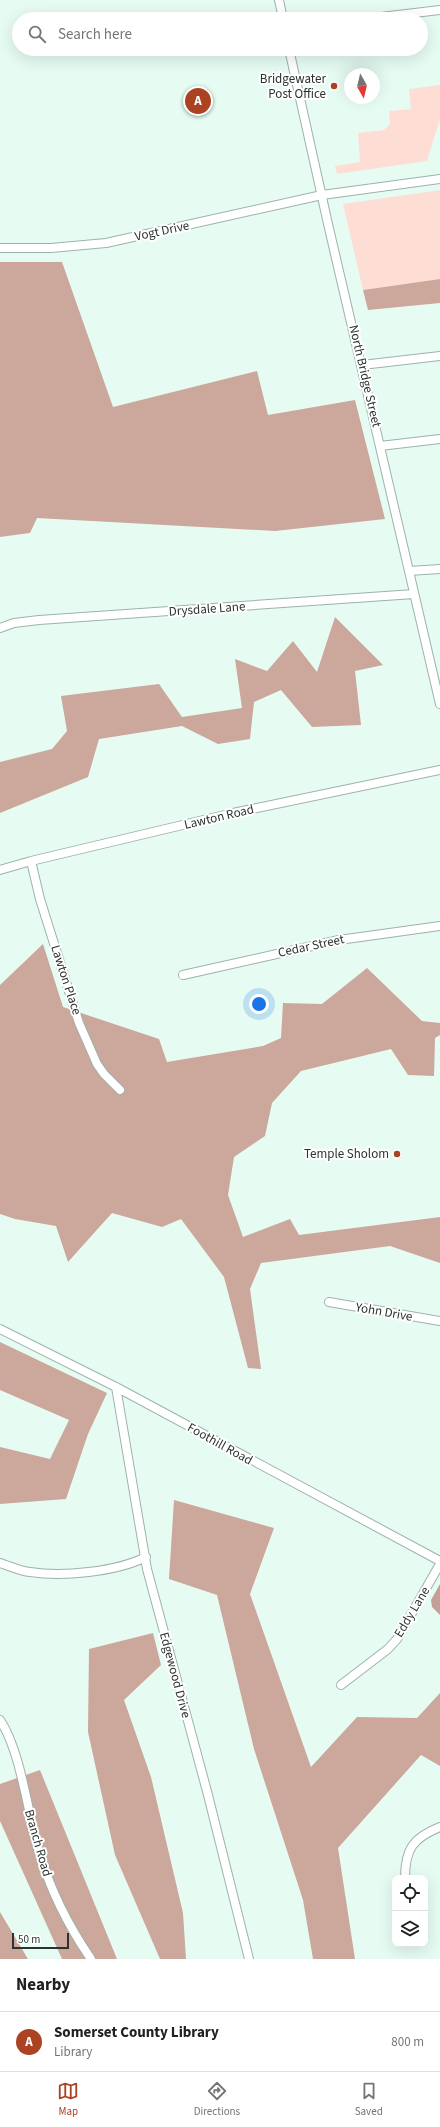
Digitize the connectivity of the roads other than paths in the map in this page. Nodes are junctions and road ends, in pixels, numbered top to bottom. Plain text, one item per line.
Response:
1 (279, 0) edge
2 (440, 10) edge
3 (282, 12) edge
4 (423, 12) edge
5 (292, 56) edge
6 (440, 179) edge
7 (322, 195) junction
8 (0, 248) edge
9 (440, 356) edge
10 (362, 366) junction
11 (440, 439) edge
12 (380, 446) junction
13 (440, 569) edge
14 (409, 571) junction
15 (414, 594) junction
16 (0, 628) edge
17 (440, 704) edge
18 (440, 770) edge
19 (31, 861) junction
20 (0, 870) edge
21 (440, 926) edge
22 (184, 975) dead end
23 (120, 1090) dead end
24 (329, 1302) dead end
25 (440, 1321) edge
26 (0, 1328) edge
27 (116, 1387) junction
28 (146, 1557) junction
29 (440, 1563) edge
30 (0, 1564) edge
31 (340, 1685) dead end
32 (0, 1720) edge
33 (440, 1827) edge
34 (405, 1875) edge
35 (91, 1959) edge
36 (249, 1959) edge

1 - 3 street
2 - 4 street
5 - 7 street, North Bridge Street
6 - 7 street, Vogt Drive
7 - 8 street, Vogt Drive
7 - 10 street, North Bridge Street
9 - 10 street
10 - 12 street, North Bridge Street
11 - 12 street
12 - 14 street, North Bridge Street
13 - 14 street
14 - 15 street, North Bridge Street
15 - 16 street, Drysdale Lane
15 - 17 street, North Bridge Street
18 - 19 street, Lawton Road
19 - 20 street, Lawton Road
19 - 23 street, Lawton Place
21 - 22 street, Cedar Street
24 - 25 street, Yohn Drive
26 - 27 street, Foothill Road
27 - 28 street, Edgewood Drive
27 - 29 street, Foothill Road
28 - 30 street
28 - 36 street, Edgewood Drive
29 - 31 street, Eddy Lane
32 - 35 street, Branch Road
33 - 34 street

